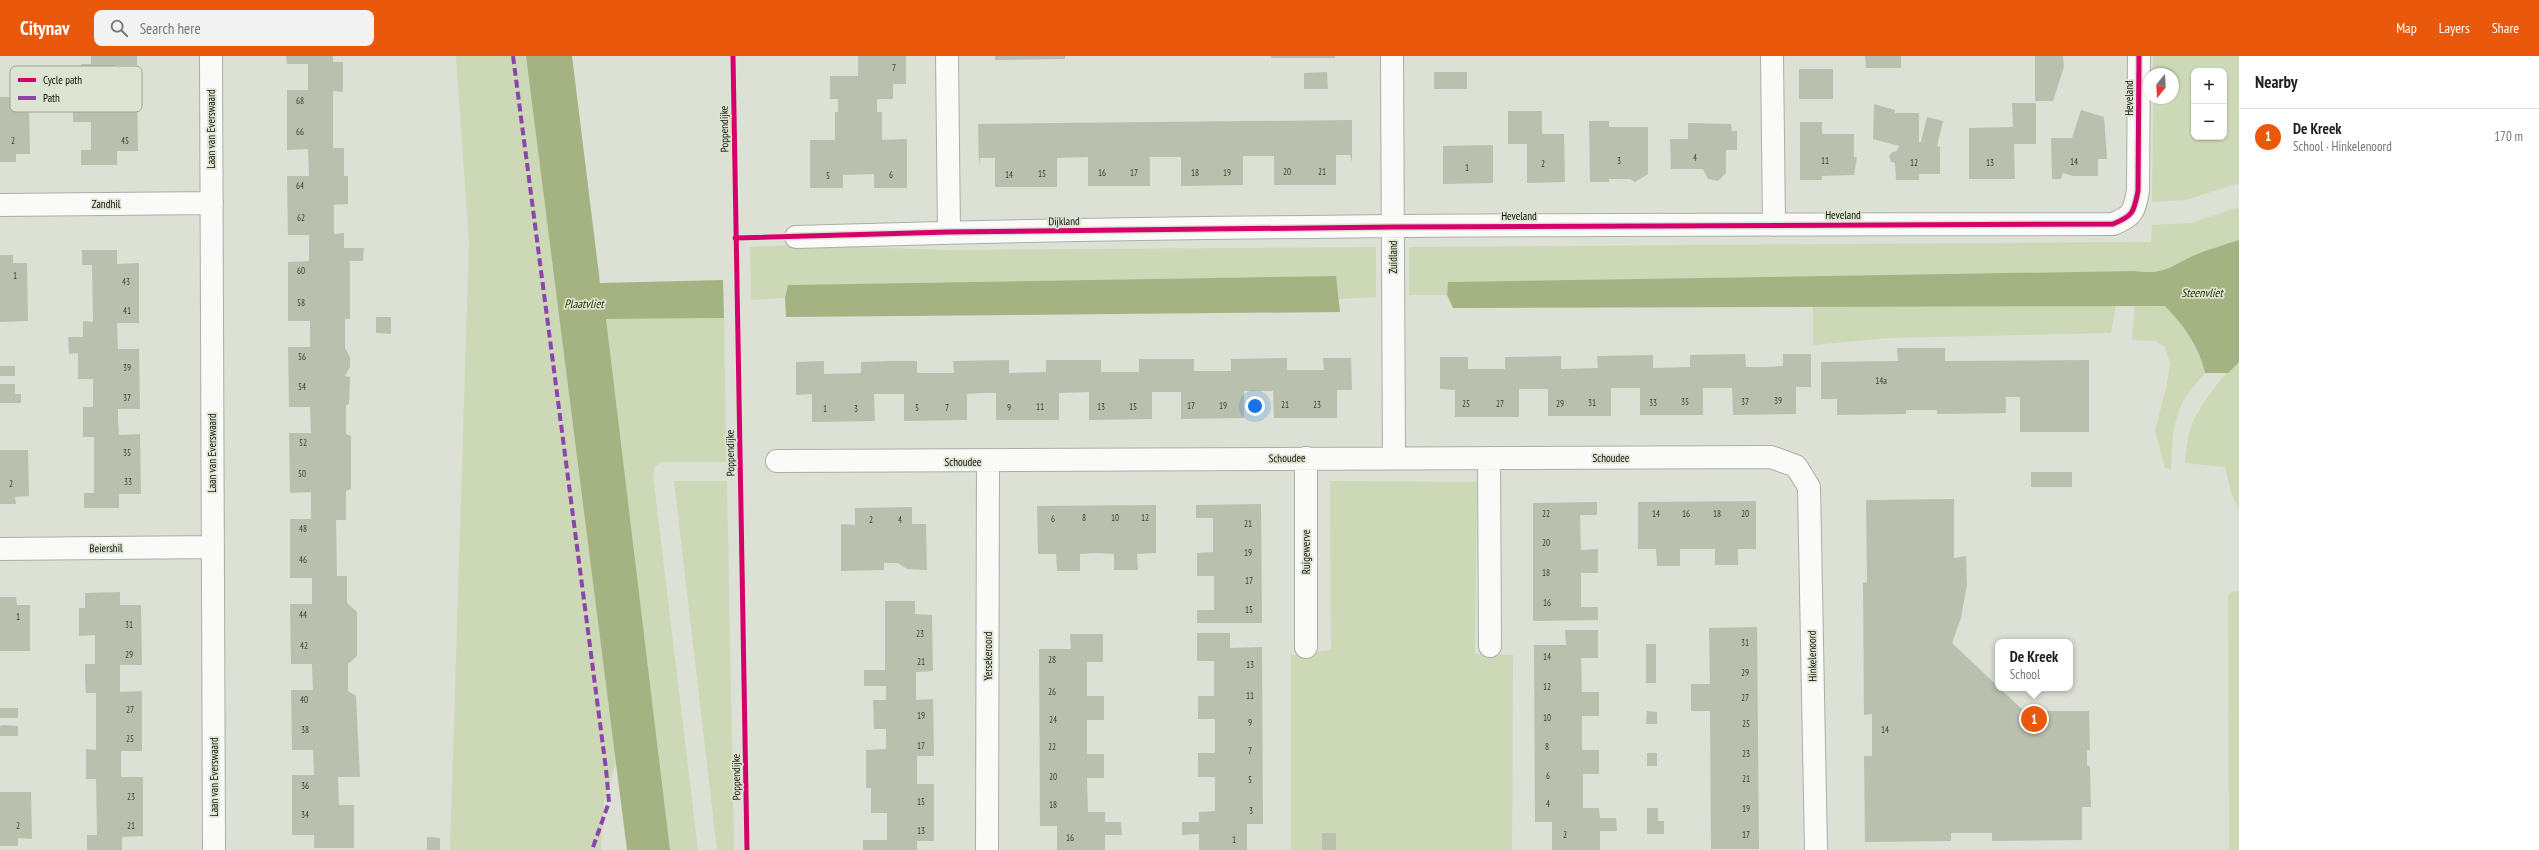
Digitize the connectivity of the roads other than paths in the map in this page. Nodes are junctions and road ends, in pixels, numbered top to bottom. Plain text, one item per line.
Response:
1 (211, 56) edge
2 (947, 56) edge
3 (1392, 56) edge
4 (1772, 56) edge
5 (2139, 56) edge
6 (212, 203) junction
7 (0, 205) edge
8 (1774, 225) junction
9 (1393, 227) junction
10 (949, 232) junction
11 (796, 237) dead end
12 (1306, 458) junction
13 (1394, 458) junction
14 (1489, 458) junction
15 (777, 461) dead end
16 (988, 462) junction
17 (1796, 466) joint
18 (213, 547) junction
19 (0, 549) edge
20 (1490, 646) dead end
21 (1306, 647) dead end
22 (214, 850) edge
23 (988, 850) edge
24 (1816, 850) edge

1 - 6 street, Laan van Everswaard
2 - 10 street
3 - 9 street, Zuidland
4 - 8 street
5 - 8 street, Heveland
6 - 7 street, Zandhil
6 - 18 street, Laan van Everswaard
8 - 9 street, Heveland
9 - 10 street, Dijkland
9 - 13 street, Zuidland
10 - 11 street, Dijkland
12 - 13 street, Schoudee
12 - 16 street, Schoudee
12 - 21 street, Ruigewerve
13 - 14 street, Schoudee
14 - 17 street, Schoudee
14 - 20 street
15 - 16 street, Schoudee
16 - 23 street, Yersekeroord
17 - 24 street, Hinkelenoord
18 - 19 street, Beiershil
18 - 22 street, Laan van Everswaard

